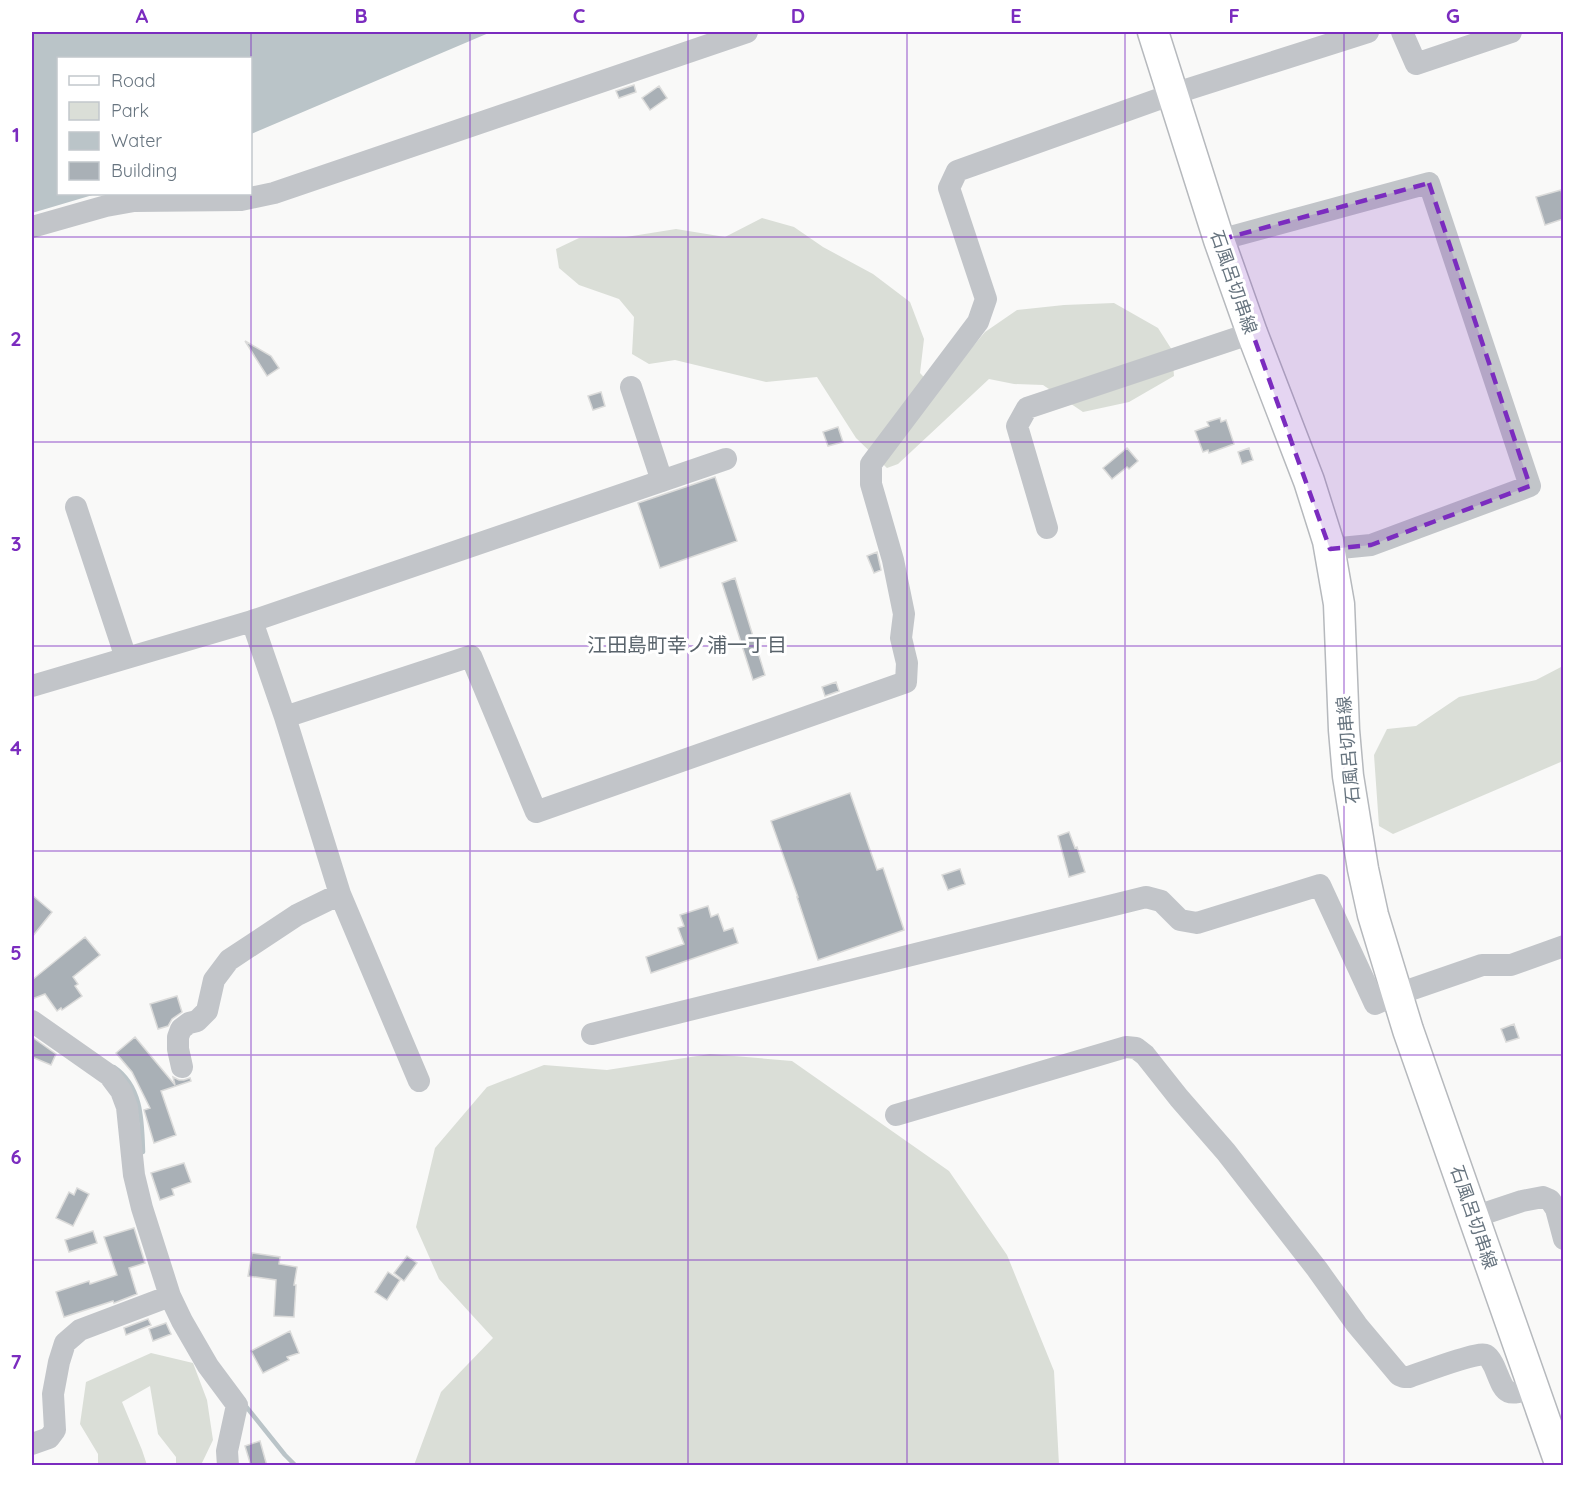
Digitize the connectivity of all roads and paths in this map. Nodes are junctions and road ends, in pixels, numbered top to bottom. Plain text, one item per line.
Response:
1 (747, 32) edge
2 (1153, 32) edge
3 (1368, 32) edge
4 (1402, 32) edge
5 (1511, 32) edge
6 (1173, 94) junction
7 (32, 226) edge
8 (1219, 240) junction
9 (1252, 333) junction
10 (631, 387) dead end
11 (726, 459) dead end
12 (662, 481) junction
13 (76, 507) dead end
14 (1047, 528) dead end
15 (1330, 549) junction
16 (252, 621) junction
17 (126, 658) junction
18 (32, 686) edge
19 (285, 717) junction
20 (340, 894) junction
21 (1563, 946) edge
22 (1398, 994) junction
23 (32, 1021) edge
24 (592, 1034) dead end
25 (182, 1067) dead end
26 (419, 1081) dead end
27 (896, 1114) dead end
28 (1474, 1217) junction
29 (1563, 1239) edge
30 (170, 1296) junction
31 (1534, 1389) junction
32 (32, 1444) edge
33 (228, 1466) edge
34 (1562, 1466) edge

1 - 7 street
2 - 6 main road, 石風呂切串線
3 - 6 street
4 - 5 street
6 - 8 main road, 石風呂切串線
6 - 19 street
8 - 9 main road, 石風呂切串線
8 - 15 street
9 - 14 street
9 - 15 main road, 石風呂切串線
10 - 12 street
11 - 12 street
12 - 16 street
13 - 17 street
15 - 22 main road, 石風呂切串線
16 - 17 street
16 - 19 street
17 - 18 street
19 - 20 street
20 - 25 street
20 - 26 street
21 - 22 street
22 - 24 street
22 - 28 main road, 石風呂切串線
23 - 30 street
27 - 31 street
28 - 29 street
28 - 31 main road, 石風呂切串線
30 - 32 street
30 - 33 street
31 - 34 main road, 石風呂切串線

